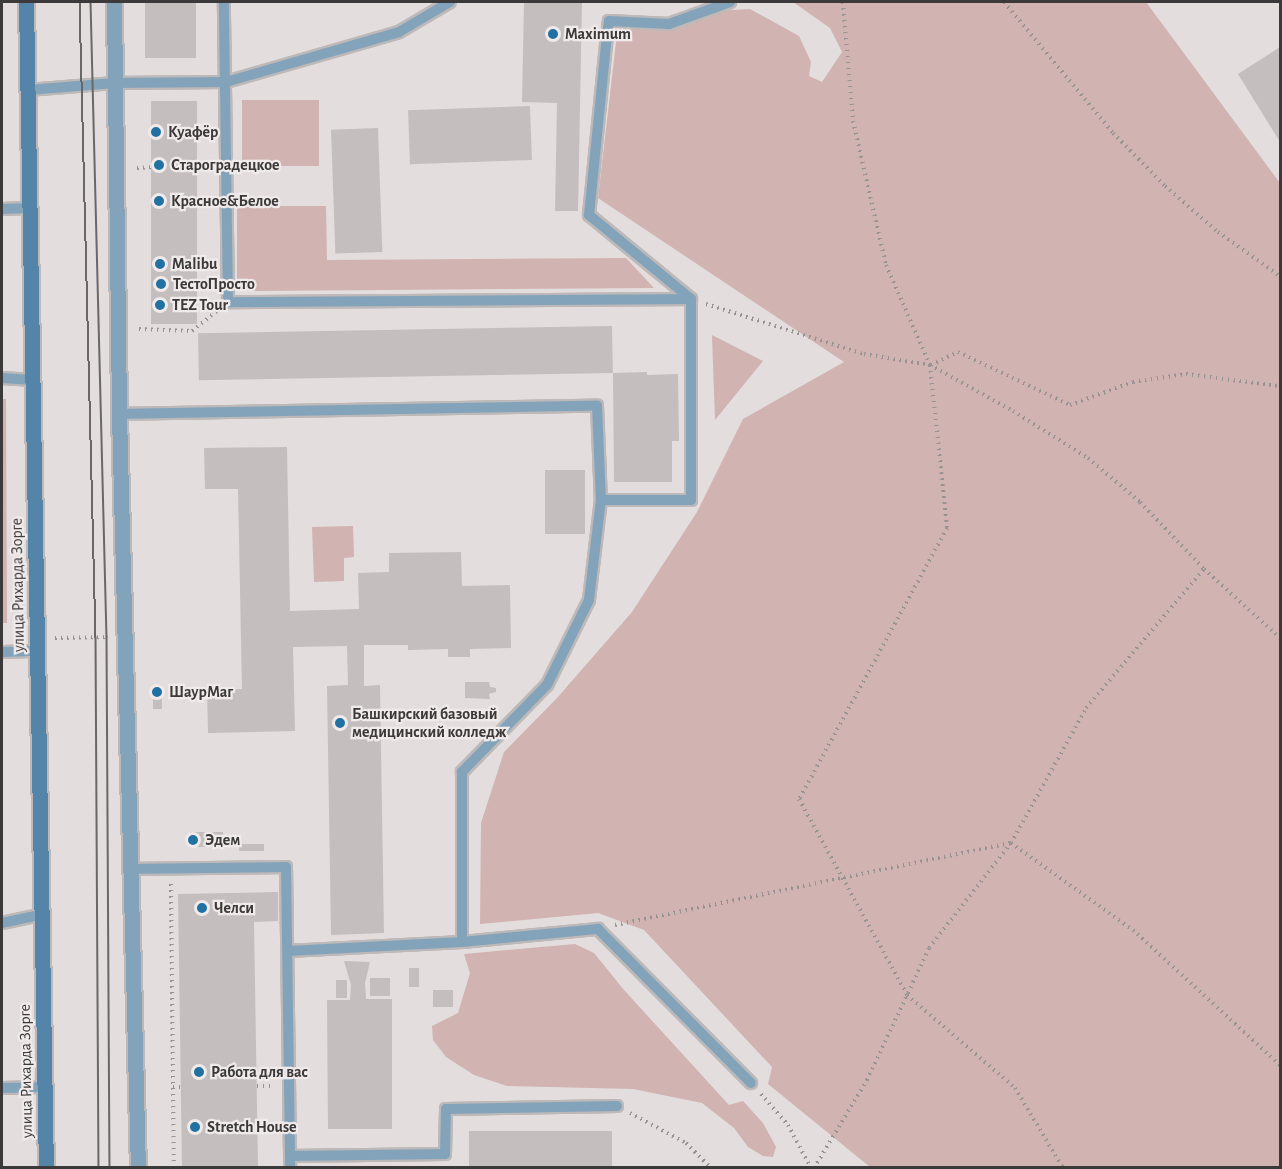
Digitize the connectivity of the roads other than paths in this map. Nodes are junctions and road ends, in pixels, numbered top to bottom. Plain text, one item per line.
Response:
1 (26, 2) edge
2 (114, 2) edge
3 (225, 2) edge
4 (450, 2) edge
5 (730, 2) edge
6 (226, 82) junction
7 (116, 83) junction
8 (28, 90) junction
9 (29, 208) junction
10 (2, 209) edge
11 (691, 299) junction
12 (2, 378) edge
13 (32, 380) junction
14 (119, 414) junction
15 (601, 500) junction
16 (37, 645) junction
17 (2, 652) edge
18 (130, 868) junction
19 (41, 915) junction
20 (2, 923) edge
21 (462, 942) junction
22 (288, 951) junction
23 (751, 1083) road end
24 (45, 1087) junction
25 (2, 1088) edge
26 (617, 1106) road end
27 (290, 1162) edge
28 (46, 1167) edge
29 (138, 1167) edge

1 - 8 main road, улица Рихарда Зорге
2 - 7 street
3 - 6 lane
4 - 6 lane
5 - 11 lane
6 - 7 lane
6 - 11 lane
7 - 8 lane
7 - 14 street
8 - 9 main road, улица Рихарда Зорге
9 - 10 lane
9 - 13 main road, улица Рихарда Зорге
11 - 15 lane
12 - 13 lane
13 - 16 main road, улица Рихарда Зорге
14 - 15 lane
14 - 18 street
15 - 21 lane
16 - 17 lane
16 - 19 main road, улица Рихарда Зорге
18 - 22 lane
18 - 29 street
19 - 20 lane
19 - 24 main road, улица Рихарда Зорге
21 - 22 lane
21 - 23 lane
22 - 27 lane
24 - 25 lane
24 - 28 main road, улица Рихарда Зорге
26 - 27 lane

